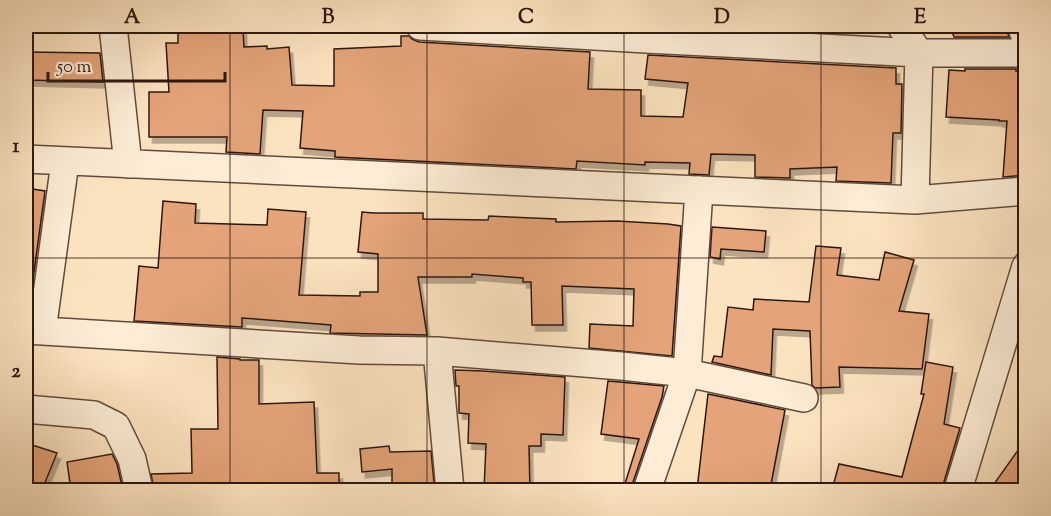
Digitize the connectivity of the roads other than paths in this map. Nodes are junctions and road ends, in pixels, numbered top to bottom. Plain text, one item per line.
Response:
1 (113, 26) edge
2 (420, 26) edge
3 (901, 26) edge
4 (1021, 26) edge
5 (1026, 38) edge
6 (1026, 52) edge
7 (919, 53) junction
8 (26, 159) edge
9 (65, 162) junction
10 (128, 164) junction
11 (699, 190) junction
12 (1026, 191) edge
13 (915, 200) junction
14 (1026, 266) edge
15 (34, 330) edge
16 (437, 351) junction
17 (687, 373) junction
18 (804, 398) dead end
19 (26, 409) edge
20 (139, 490) edge
21 (450, 490) edge
22 (648, 490) edge
23 (958, 490) edge

1 - 10 street
2 - 7 street
3 - 7 street
4 - 5 street
6 - 7 street
7 - 13 street
8 - 9 street
9 - 10 street
9 - 15 street
10 - 11 street
11 - 13 street
11 - 17 street
12 - 13 street
14 - 23 street
15 - 16 street
16 - 17 street
16 - 21 street
17 - 18 street
17 - 22 street
19 - 20 street

